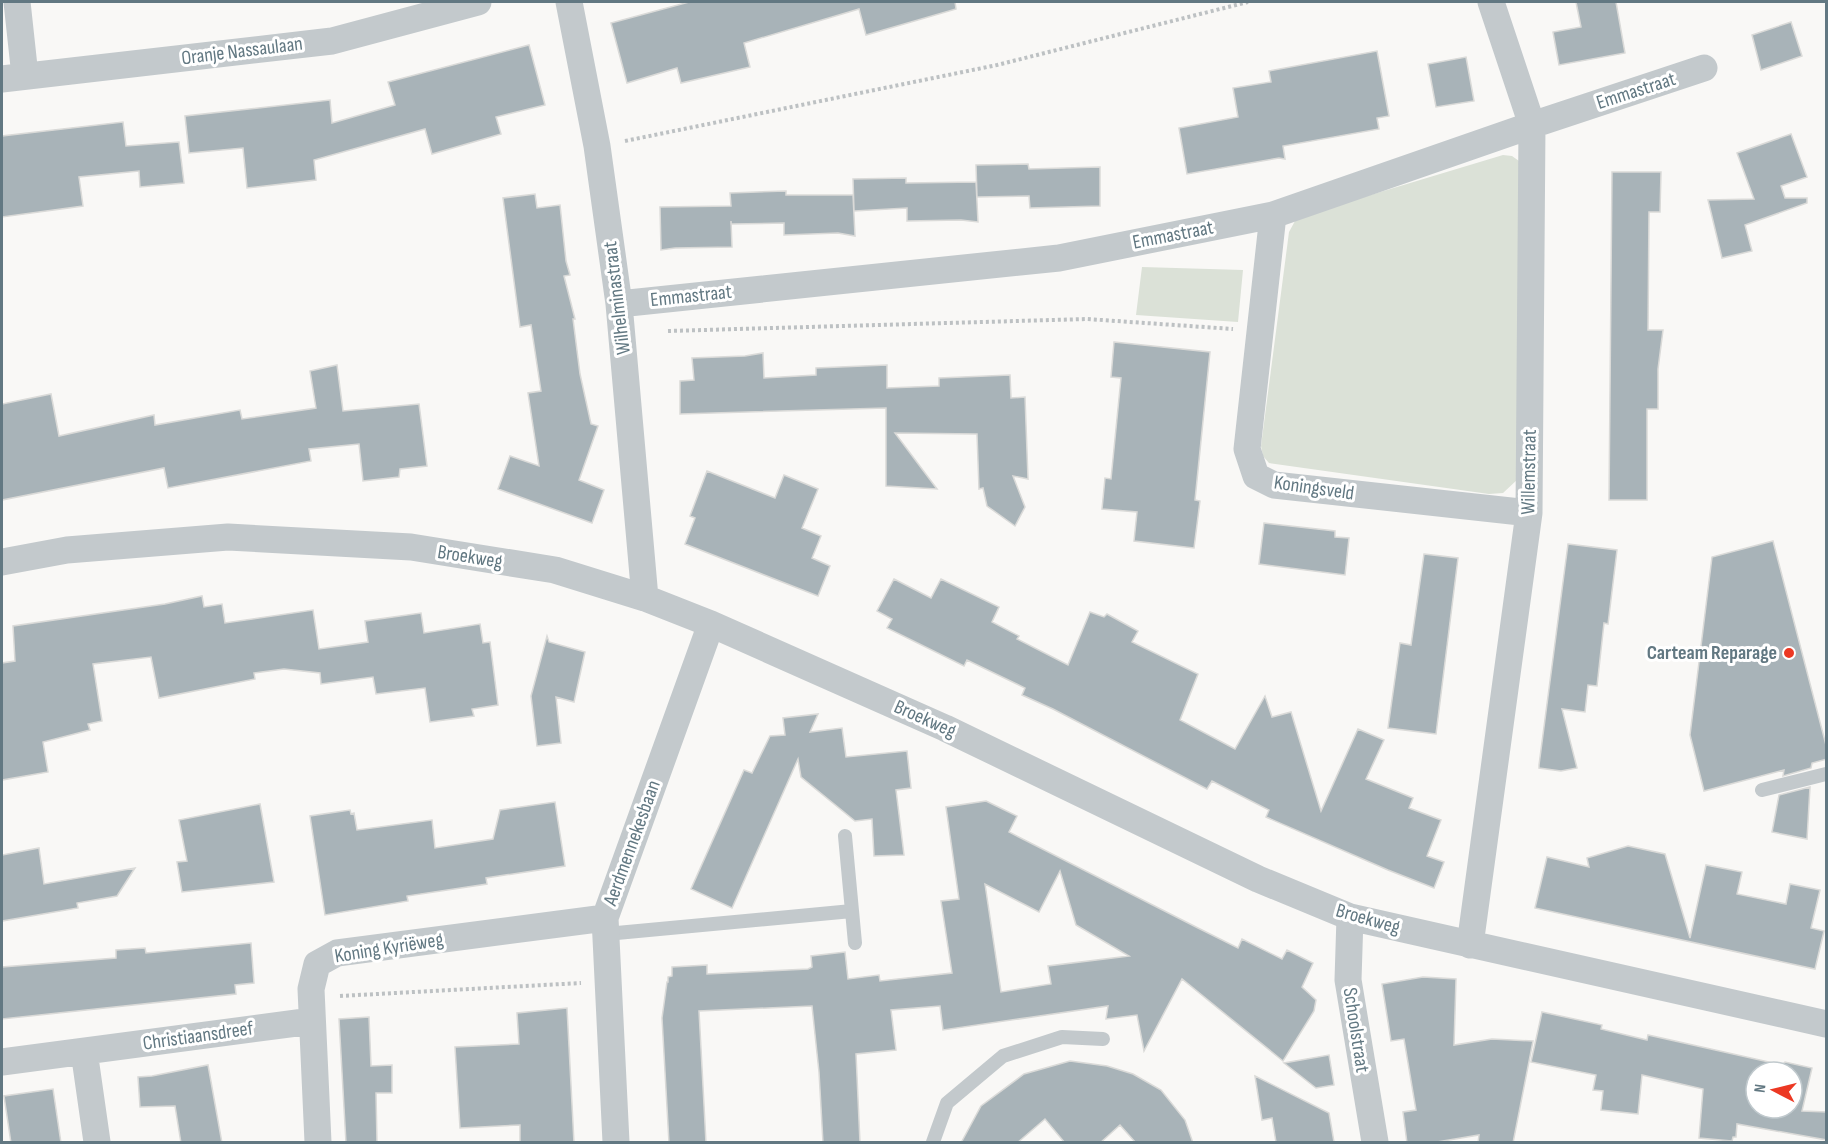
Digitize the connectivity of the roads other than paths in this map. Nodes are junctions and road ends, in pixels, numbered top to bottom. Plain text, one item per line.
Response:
1 (17, 2) edge
2 (478, 2) edge
3 (569, 2) edge
4 (1491, 2) edge
5 (442, 6) edge
6 (1704, 68) dead end
7 (13, 78) edge
8 (1532, 125) junction
9 (1273, 215) junction
10 (620, 304) junction
11 (1529, 513) junction
12 (2, 562) edge
13 (645, 598) junction
14 (711, 624) junction
15 (1827, 774) edge
16 (1762, 790) dead end
17 (845, 836) dead end
18 (852, 911) junction
19 (1350, 917) junction
20 (605, 926) junction
21 (855, 943) dead end
22 (1470, 945) junction
23 (312, 1009) junction
24 (1827, 1024) edge
25 (1103, 1040) dead end
26 (84, 1051) junction
27 (2, 1062) edge
28 (97, 1143) edge
29 (318, 1143) edge
30 (616, 1143) edge
31 (933, 1143) edge
32 (1375, 1143) edge

1 - 7 street
2 - 5 street, Oranje Nassaulaan
3 - 10 street, Wilhelminastraat
4 - 8 street, Willemstraat
5 - 7 street, Oranje Nassaulaan
6 - 8 street, Emmastraat
8 - 9 street, Emmastraat
8 - 11 street, Willemstraat
9 - 10 street, Emmastraat
9 - 11 street, Koningsveld
10 - 13 street, Wilhelminastraat
11 - 22 street, Willemstraat
12 - 13 street, Broekweg
13 - 14 street, Broekweg
14 - 19 street, Broekweg
14 - 20 street, Aerdmennekesbaan
15 - 16 lane
17 - 18 lane
18 - 20 lane
18 - 21 lane
19 - 22 street, Broekweg
19 - 32 street, Schoolstraat
20 - 23 street, Koning Kyriëweg
20 - 30 street, Aerdmennekesbaan
22 - 24 street, Broekweg
23 - 26 street, Christiaansdreef
23 - 29 street, Koning Kyriëweg
25 - 31 lane
26 - 27 street, Christiaansdreef
26 - 28 street

